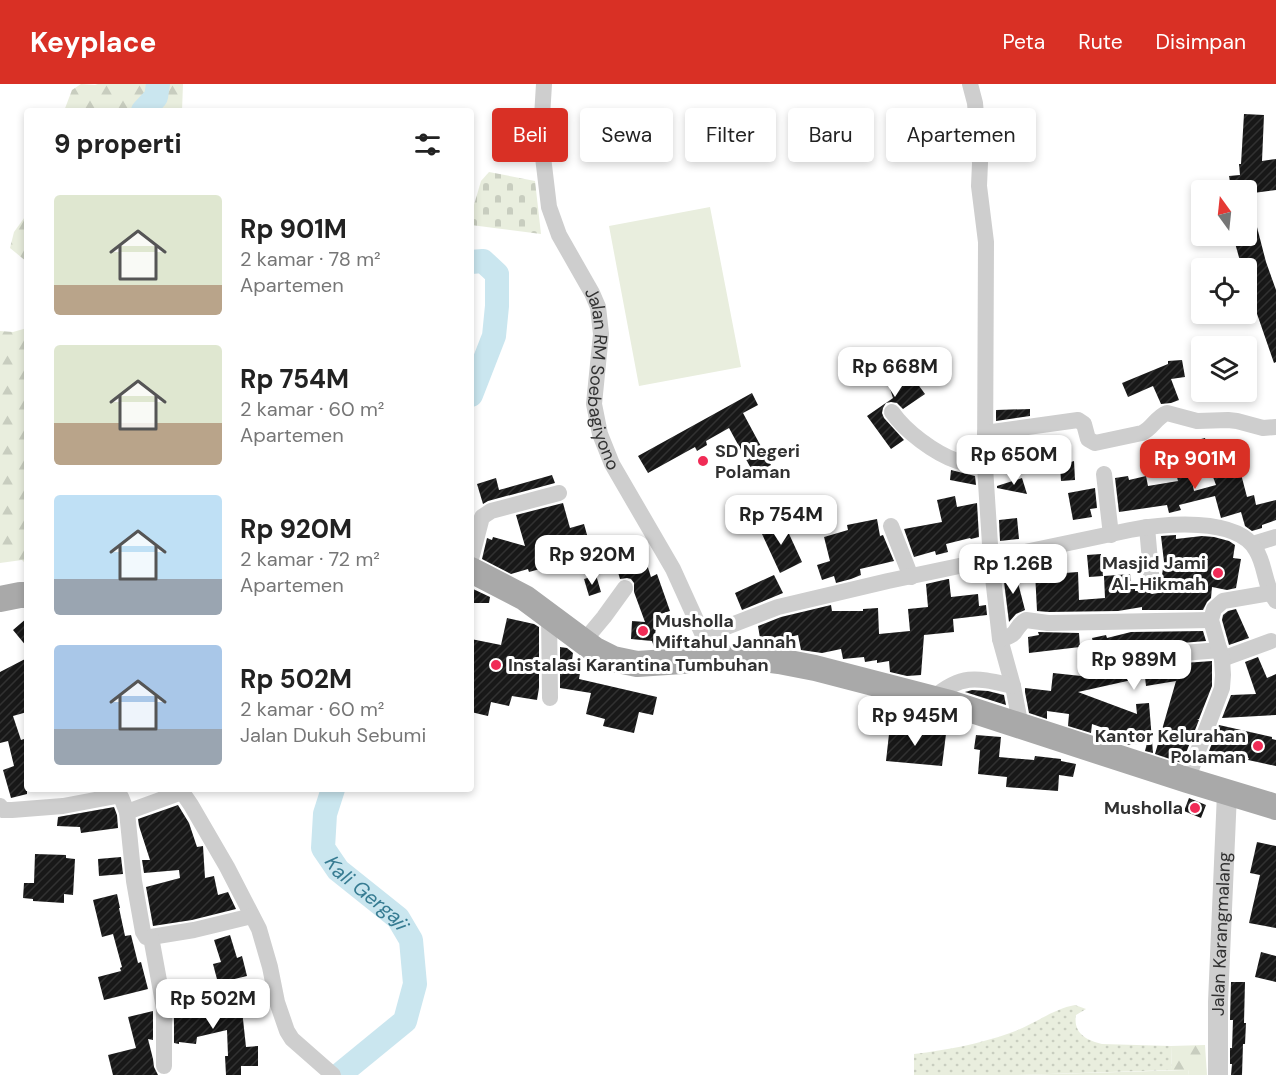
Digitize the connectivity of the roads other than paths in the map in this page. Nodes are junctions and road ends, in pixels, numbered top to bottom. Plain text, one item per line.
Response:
1 (544, 84) edge
2 (970, 84) edge
3 (892, 412) dead end
4 (1276, 426) edge
5 (985, 433) junction
6 (985, 467) junction
7 (1104, 474) dead end
8 (559, 493) dead end
9 (891, 526) dead end
10 (1147, 527) junction
11 (1111, 535) junction
12 (1276, 537) edge
13 (1253, 544) junction
14 (474, 548) edge
15 (990, 560) junction
16 (474, 572) edge
17 (912, 577) junction
18 (1152, 584) dead end
19 (625, 588) dead end
20 (1273, 597) edge
21 (549, 614) junction
22 (1211, 620) junction
23 (1000, 639) junction
24 (1271, 641) dead end
25 (708, 648) junction
26 (598, 650) junction
27 (1170, 654) dead end
28 (1221, 654) junction
29 (1012, 686) junction
30 (550, 698) dead end
31 (933, 698) junction
32 (1021, 727) junction
33 (1187, 780) junction
34 (178, 792) edge
35 (182, 792) edge
36 (1227, 793) junction
37 (0, 806) edge
38 (1276, 807) edge
39 (127, 812) junction
40 (252, 916) junction
41 (151, 937) junction
42 (164, 1066) dead end
43 (331, 1074) edge
44 (1218, 1075) edge

1 - 25 street, Jalan RM Soebagiyono
2 - 5 street
3 - 6 street
4 - 5 street
5 - 6 street
6 - 15 street
7 - 11 street
8 - 14 street
9 - 17 street
10 - 11 street
10 - 13 street
10 - 18 street
11 - 15 street
12 - 13 street
13 - 20 street
15 - 17 street
15 - 23 street
16 - 21 main road
17 - 25 street
19 - 26 street
20 - 22 street
21 - 26 main road
21 - 30 street
22 - 23 street
22 - 28 street
23 - 29 street
24 - 28 street
25 - 26 main road
25 - 31 main road
27 - 28 street
28 - 33 street
29 - 31 street
29 - 32 street
31 - 32 main road
32 - 33 main road
33 - 36 main road
34 - 39 street
35 - 40 street
36 - 38 main road
36 - 44 street, Jalan Karangmalang
37 - 39 street
39 - 41 street
40 - 41 street
40 - 43 street
41 - 42 street

